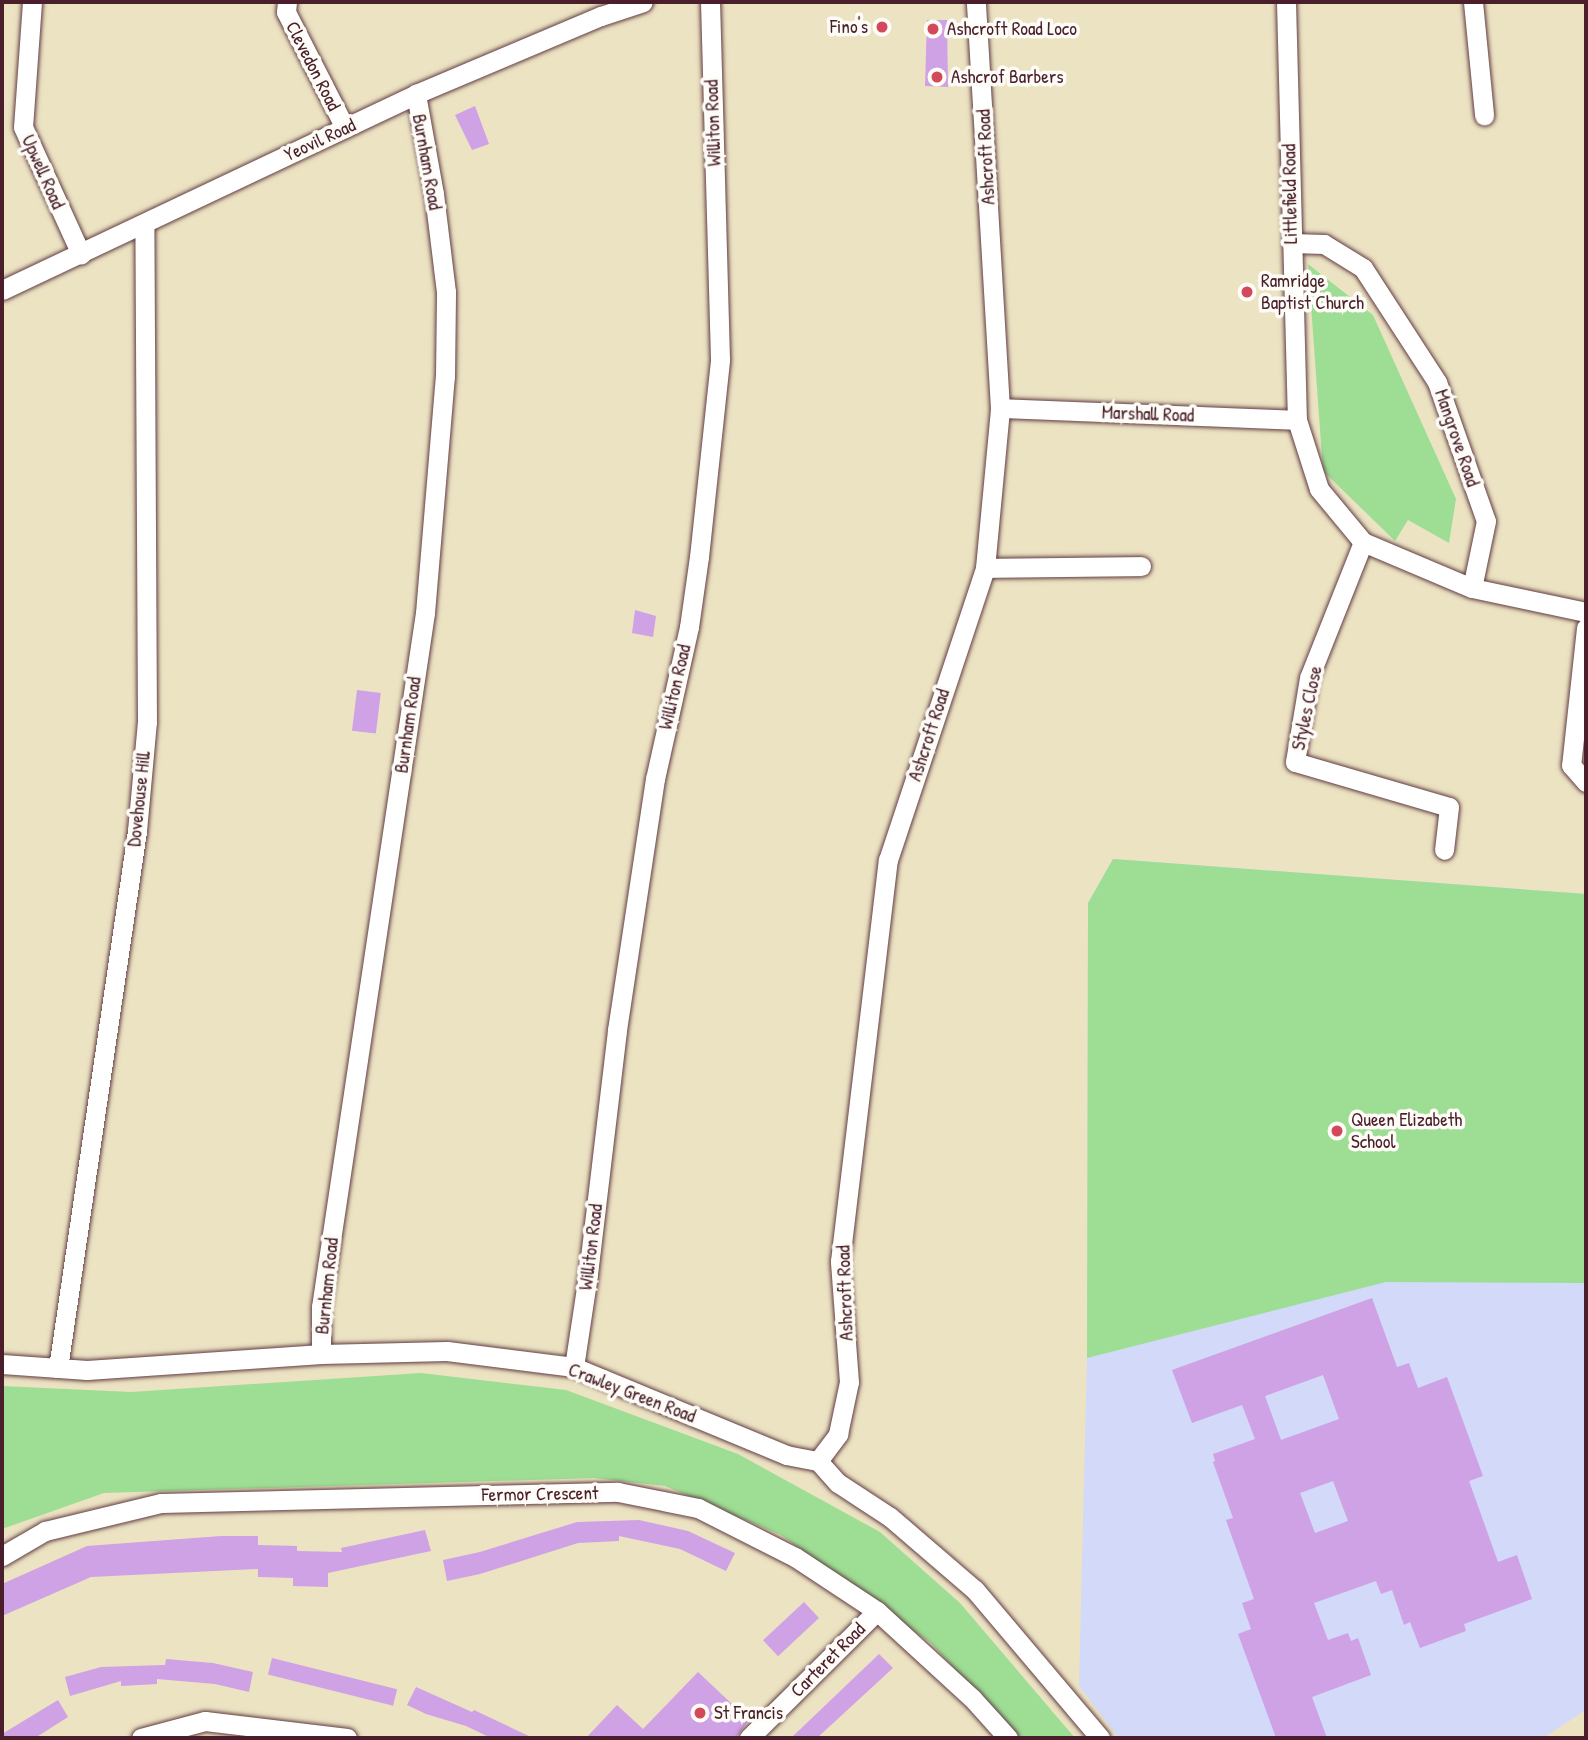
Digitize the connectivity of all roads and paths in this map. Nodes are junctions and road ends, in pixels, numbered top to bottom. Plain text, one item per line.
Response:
1 (32, 2) edge
2 (287, 2) edge
3 (643, 2) edge
4 (710, 2) edge
5 (976, 2) edge
6 (1286, 2) edge
7 (1473, 2) edge
8 (601, 9) edge
9 (416, 94) junction
10 (1484, 114) dead end
11 (345, 128) junction
12 (144, 224) junction
13 (1292, 243) junction
14 (81, 254) junction
15 (2, 290) edge
16 (1000, 408) junction
17 (1297, 420) junction
18 (1363, 542) junction
19 (1141, 566) dead end
20 (985, 568) junction
21 (1472, 588) junction
22 (1586, 612) edge
23 (1586, 628) edge
24 (1586, 782) edge
25 (1444, 850) dead end
26 (321, 1354) junction
27 (2, 1364) edge
28 (574, 1367) junction
29 (58, 1368) junction
30 (818, 1461) junction
31 (2, 1556) edge
32 (877, 1611) junction
33 (141, 1738) edge
34 (340, 1738) edge
35 (749, 1738) edge
36 (1007, 1738) edge
37 (1100, 1738) edge

1 - 14 street, Upwell Road
2 - 11 street, Clevedon Road
3 - 8 street, Yeovil Road
4 - 28 street, Williton Road
5 - 16 street, Ashcroft Road
6 - 13 street, Littlefield Road
7 - 10 street
8 - 9 street, Yeovil Road
9 - 11 street, Yeovil Road
9 - 26 street, Burnham Road
11 - 12 street, Yeovil Road
12 - 14 street, Yeovil Road
12 - 29 street, Dovehouse Hill
13 - 17 street, Littlefield Road
13 - 21 street, Mangrove Road
14 - 15 street, Yeovil Road
16 - 17 street, Marshall Road
16 - 20 street, Ashcroft Road
17 - 18 street, Littlefield Road
18 - 21 street, Littlefield Road
18 - 25 street, Styles Close
19 - 20 street
20 - 30 street, Ashcroft Road
21 - 22 street
23 - 24 street
26 - 28 street, Crawley Green Road
26 - 29 street, Crawley Green Road
27 - 29 street, Crawley Green Road
28 - 30 street, Crawley Green Road
30 - 37 street
31 - 32 street, Fermor Crescent
32 - 35 street, Carteret Road
32 - 36 street, Fermor Crescent
33 - 34 street

